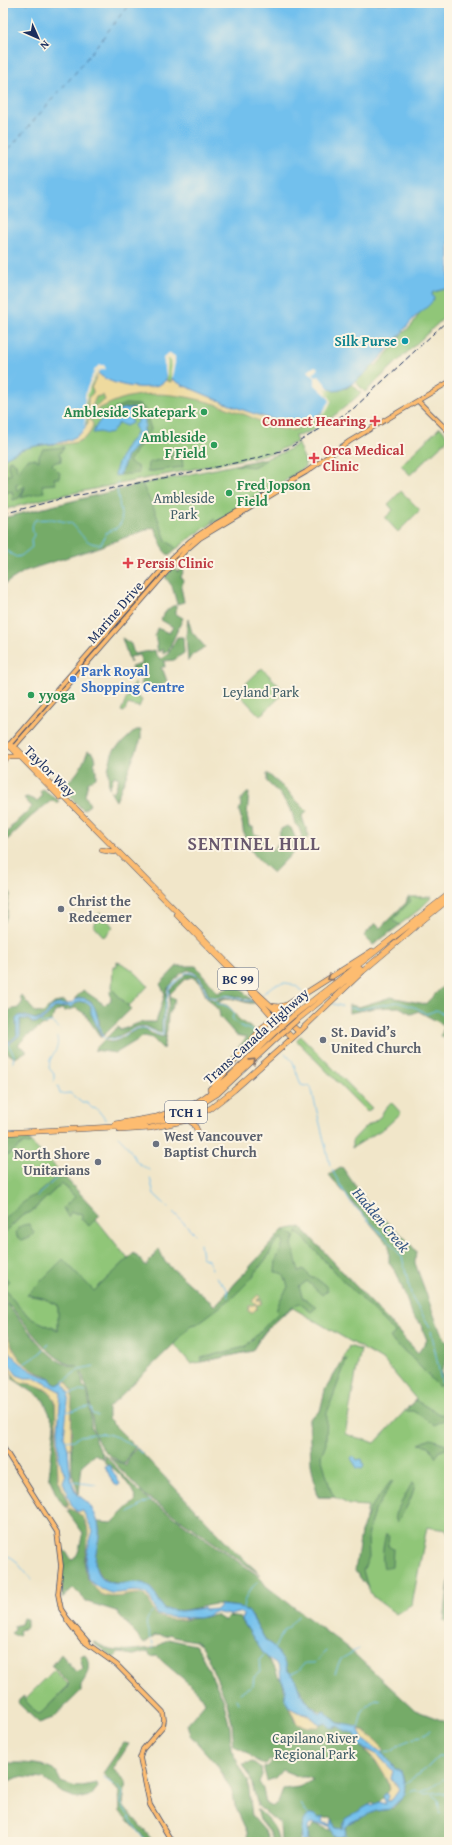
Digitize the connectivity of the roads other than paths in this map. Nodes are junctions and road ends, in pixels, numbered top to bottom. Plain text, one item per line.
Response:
1 (449, 382) edge
2 (418, 401) junction
3 (449, 432) edge
4 (12, 747) junction
5 (3, 752) edge
6 (20, 758) junction
7 (3, 759) edge
8 (3, 762) edge
9 (102, 850) dead end
10 (114, 852) junction
11 (449, 894) edge
12 (449, 899) edge
13 (415, 927) junction
14 (398, 934) junction
15 (258, 1000) junction
16 (295, 1000) junction
17 (270, 1005) junction
18 (328, 1005) junction
19 (330, 1011) dead end
20 (279, 1018) junction
21 (295, 1018) junction
22 (264, 1027) junction
23 (298, 1032) junction
24 (278, 1033) junction
25 (292, 1038) junction
26 (179, 1122) junction
27 (115, 1124) junction
28 (3, 1130) edge
29 (66, 1130) junction
30 (198, 1132) dead end
31 (3, 1133) edge
32 (3, 1447) edge
33 (67, 1618) junction
34 (78, 1633) junction
35 (93, 1647) junction
36 (172, 1842) edge

1 - 2 main road, Marine Drive
2 - 3 main road
2 - 4 main road, Marine Drive
4 - 5 highway, Marine Drive
4 - 6 highway, Taylor Way
4 - 7 highway, Marine Drive
4 - 17 highway, Taylor Way / BC 99
6 - 8 highway
6 - 10 highway, Taylor Way
9 - 10 highway
10 - 15 highway, Taylor Way / BC 99
11 - 14 highway, Trans-Canada Highway / TCH 1
12 - 13 highway, Trans-Canada Highway / TCH 1
13 - 18 highway
13 - 21 highway, Trans-Canada Highway / TCH 1
14 -> 16 highway
14 - 21 highway, Trans-Canada Highway / TCH 1
15 - 20 highway, Taylor Way / BC 99
15 - 22 highway
16 - 17 highway
16 - 20 highway
17 - 20 highway, Taylor Way
18 - 19 highway
18 - 23 highway
20 - 22 highway
20 - 23 highway, Taylor Way
20 - 25 highway, Taylor Way / BC 99
21 - 24 highway, Trans-Canada Highway / TCH 1, bridge
22 - 27 highway
23 - 25 highway
24 - 27 highway, Trans-Canada Highway / TCH 1
29 -> 24 highway, Trans-Canada Highway / TCH 1
25 - 26 highway
26 - 29 highway
26 - 30 highway
27 - 28 highway, Trans-Canada Highway / TCH 1
29 - 31 highway, Trans-Canada Highway / TCH 1
32 - 33 main road
33 - 34 main road
33 - 34 main road
34 - 35 main road
34 - 35 main road
35 - 36 main road

